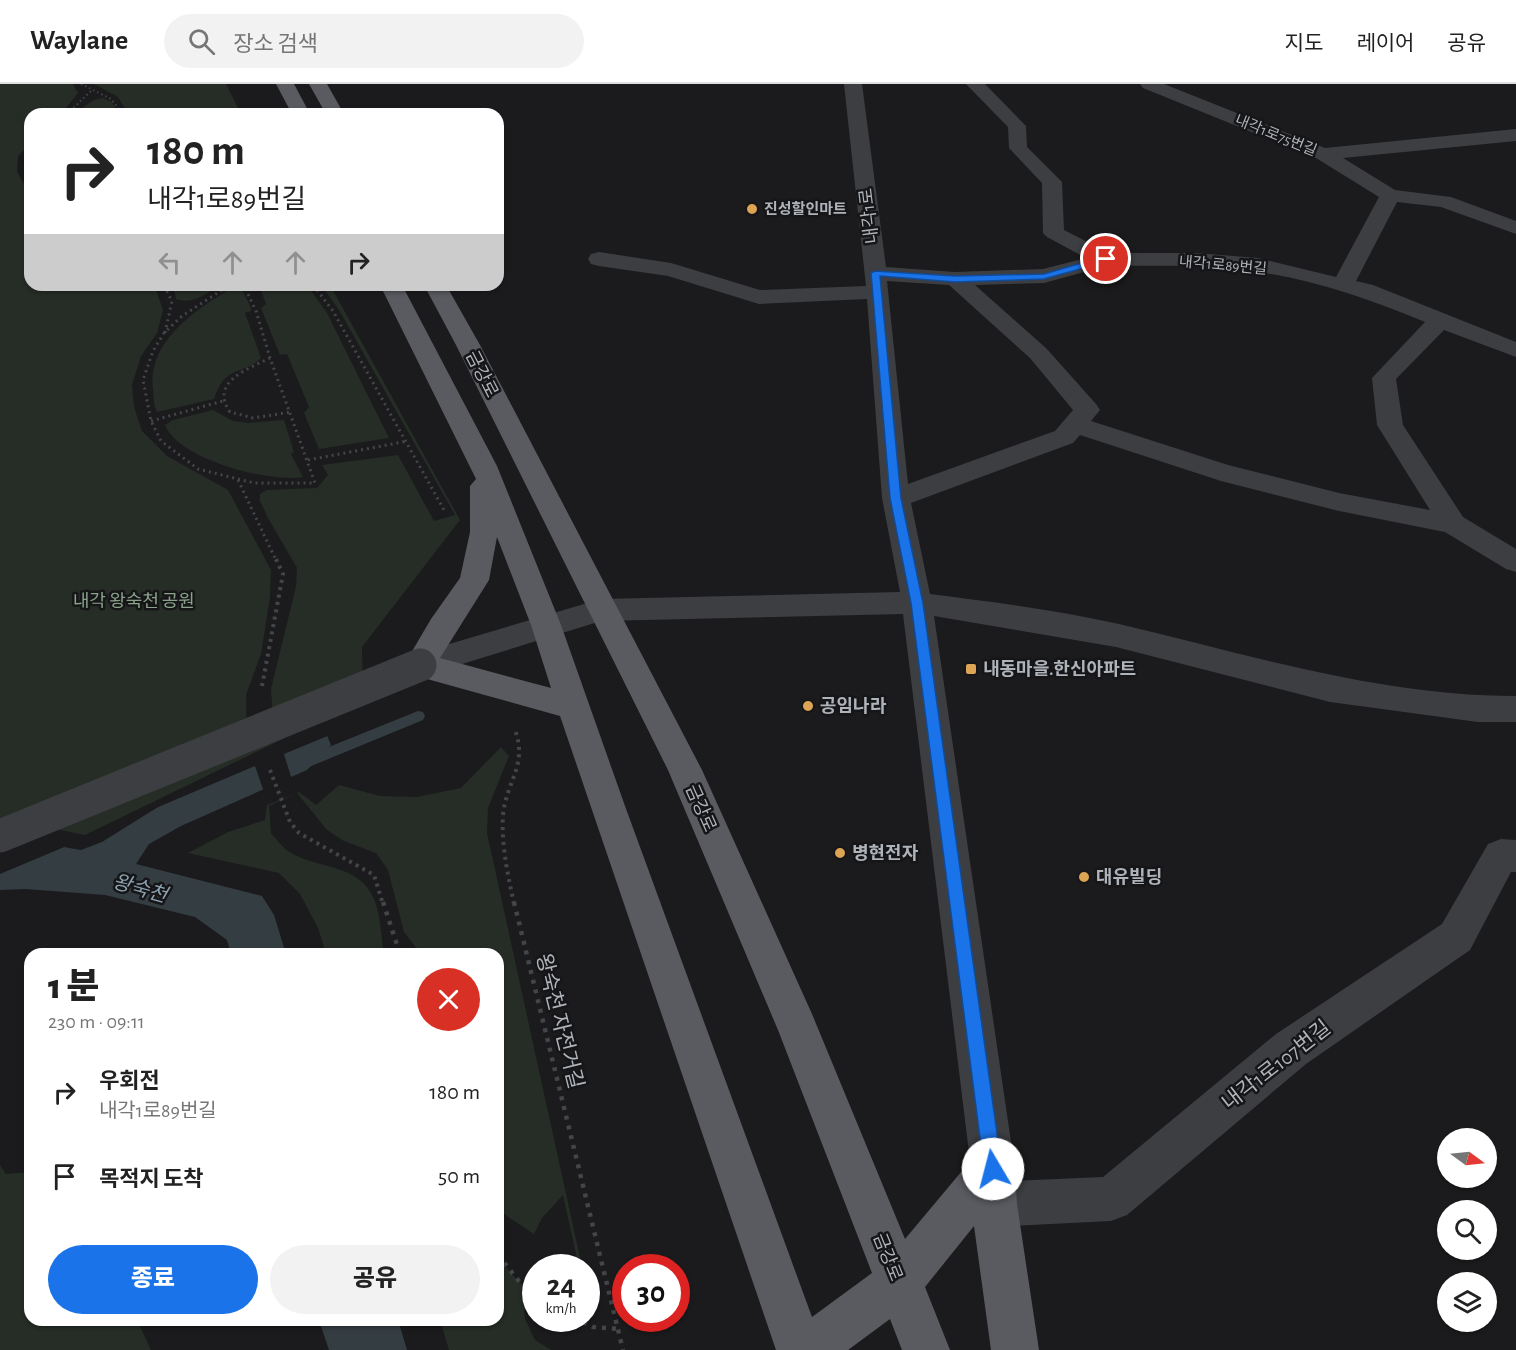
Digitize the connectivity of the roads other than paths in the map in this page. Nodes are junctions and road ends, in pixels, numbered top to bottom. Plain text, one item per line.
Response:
1 (285, 84) edge
2 (318, 84) edge
3 (853, 84) edge
4 (975, 84) edge
5 (1149, 84) edge
6 (298, 108) edge
7 (332, 108) edge
8 (1516, 135) edge
9 (1323, 154) junction
10 (1390, 195) junction
11 (1516, 228) edge
12 (599, 259) dead end
13 (1106, 259) junction
14 (955, 279) junction
15 (875, 282) junction
16 (1343, 285) junction
17 (394, 291) edge
18 (438, 291) edge
19 (1440, 320) junction
20 (1516, 350) edge
21 (1075, 425) junction
22 (483, 466) junction
23 (896, 498) junction
24 (1453, 524) junction
25 (1516, 562) edge
26 (917, 603) junction
27 (601, 610) junction
28 (546, 625) junction
29 (420, 665) junction
30 (574, 707) junction
31 (1516, 709) edge
32 (0, 836) edge
33 (1516, 856) edge
34 (993, 1187) junction
35 (898, 1283) junction
36 (800, 1350) edge
37 (808, 1350) edge
38 (926, 1350) edge
39 (1015, 1350) edge

1 - 6 main road
2 - 7 main road
3 - 15 street, 내각1로
4 - 13 street
5 - 9 street, 내각1로75번길
8 - 9 street, 내각1로75번길
9 - 10 street
10 - 11 street
10 - 16 street
12 - 15 street, 내각1로89번길
13 - 14 street, 내각1로89번길
13 - 16 street, 내각1로89번길
14 - 15 street, 내각1로89번길
14 - 21 street
15 - 23 street, 내각1로
16 - 19 street, 내각1로89번길
17 - 22 main road
18 - 27 main road, 금강로
19 - 20 street, 내각1로89번길
19 - 24 street
21 - 23 street
21 - 24 street
22 - 28 main road
22 - 29 main road
23 - 26 street, 내각1로
24 - 25 street
26 - 27 street
26 - 31 street
26 - 34 street, 내각1로
27 - 28 street
27 - 35 main road, 금강로
28 - 29 street
28 - 30 main road
29 - 30 main road
29 - 32 street, bridge
30 - 36 main road
33 - 34 street, 내각1로107번길
34 - 35 main road
34 - 39 main road
35 - 37 main road
35 - 38 main road, 금강로

